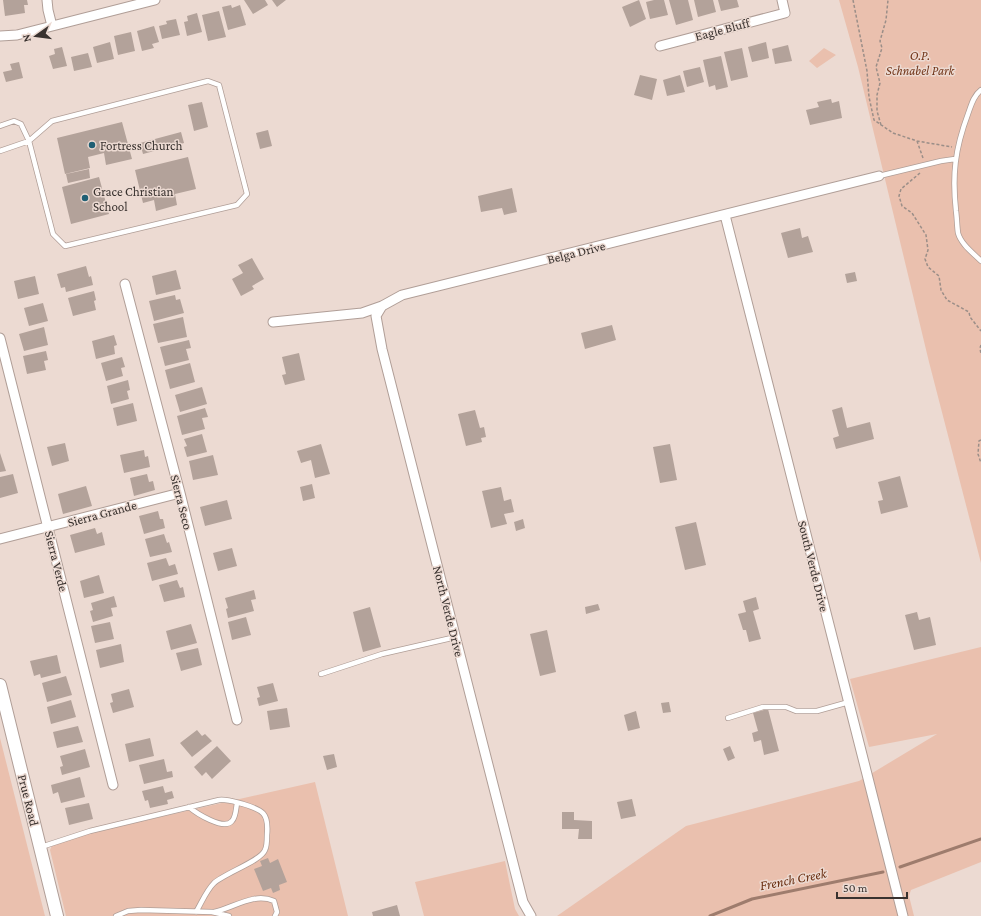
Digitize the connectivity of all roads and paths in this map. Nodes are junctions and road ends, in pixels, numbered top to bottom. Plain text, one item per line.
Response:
1 (47, 0) edge
2 (156, 0) edge
3 (782, 0) edge
4 (853, 0) edge
5 (888, 0) edge
6 (52, 26) junction
7 (0, 36) edge
8 (660, 46) dead end
9 (981, 90) edge
10 (881, 125) junction
11 (0, 126) edge
12 (29, 141) junction
13 (917, 141) junction
14 (958, 148) junction
15 (0, 151) edge
16 (955, 159) junction
17 (922, 166) junction
18 (879, 176) joint
19 (725, 215) junction
20 (981, 262) edge
21 (125, 284) dead end
22 (382, 306) junction
23 (273, 322) dead end
24 (981, 331) edge
25 (0, 338) edge
26 (981, 345) edge
27 (981, 354) edge
28 (981, 440) edge
29 (981, 463) edge
30 (180, 493) junction
31 (48, 527) junction
32 (0, 539) edge
33 (456, 637) junction
34 (320, 674) dead end
35 (0, 685) edge
36 (849, 702) junction
37 (728, 718) dead end
38 (237, 720) dead end
39 (113, 785) dead end
40 (237, 803) junction
41 (189, 807) junction
42 (40, 848) junction
43 (196, 912) junction
44 (212, 912) junction
45 (57, 916) edge
46 (116, 916) edge
47 (229, 916) edge
48 (275, 916) edge
49 (531, 916) edge
50 (903, 916) edge

1 - 6 street
2 - 6 street
3 - 8 street, Eagle Bluff
4 - 10 path
5 - 10 path
6 - 7 street
9 - 14 lane
10 - 13 path
11 - 12 lane
12 - 12 lane
12 - 15 lane
13 - 14 path
13 - 17 path
14 - 16 lane
16 - 17 lane
16 - 20 lane
17 - 18 lane
17 - 24 path
18 - 19 street, Belga Drive
19 - 22 street, Belga Drive
19 - 36 street, South Verde Drive
21 - 30 street, Sierra Seco
22 - 23 street, Belga Drive
22 - 33 street, North Verde Drive
25 - 31 street, Sierra Verde
26 - 27 path
28 - 29 path
30 - 31 street, Sierra Grande
30 - 38 street, Sierra Seco
31 - 32 street, Sierra Grande
31 - 39 street, Sierra Verde
33 - 34 lane
33 - 49 street, North Verde Drive
35 - 42 main road, Prue Road
36 - 37 lane
36 - 50 street, South Verde Drive
40 - 41 lane
40 - 41 lane
40 - 43 lane
41 - 42 lane
42 - 45 main road, Prue Road
43 - 44 lane
43 - 46 lane
44 - 47 lane
44 - 48 lane

